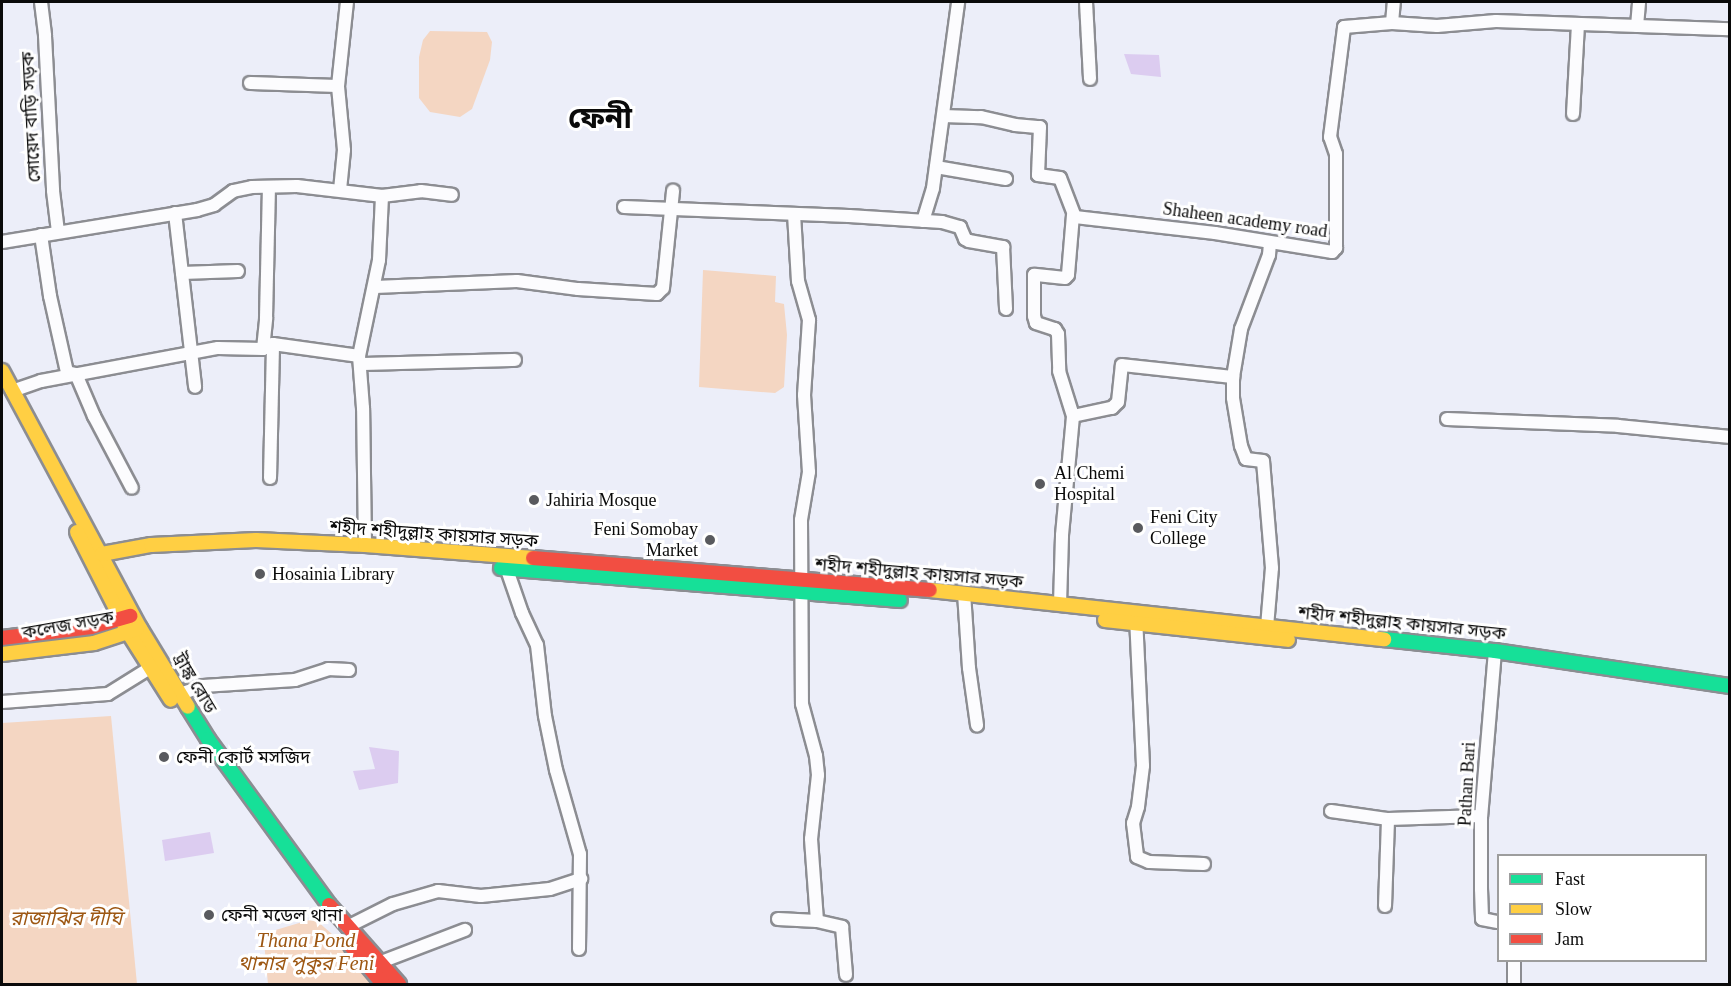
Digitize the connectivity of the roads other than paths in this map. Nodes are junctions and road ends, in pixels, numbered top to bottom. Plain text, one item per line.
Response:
1 (41, 2) edge
2 (347, 2) edge
3 (958, 2) edge
4 (1086, 2) edge
5 (1394, 2) edge
6 (1639, 2) edge
7 (1392, 23) junction
8 (1578, 24) junction
9 (1637, 27) junction
10 (1730, 29) edge
11 (1090, 79) dead end
12 (250, 83) dead end
13 (338, 86) junction
14 (1573, 114) dead end
15 (943, 116) junction
16 (936, 167) junction
17 (1006, 179) dead end
18 (268, 187) junction
19 (340, 190) junction
20 (673, 191) dead end
21 (452, 195) dead end
22 (382, 196) junction
23 (624, 207) dead end
24 (672, 211) junction
25 (176, 213) junction
26 (794, 214) junction
27 (1073, 215) junction
28 (923, 220) junction
29 (58, 230) junction
30 (41, 234) junction
31 (2, 242) edge
32 (1270, 243) junction
33 (237, 271) dead end
34 (182, 273) junction
35 (375, 287) junction
36 (1006, 309) dead end
37 (268, 347) junction
38 (192, 352) junction
39 (360, 360) junction
40 (514, 360) dead end
41 (2, 371) edge
42 (76, 374) junction
43 (1233, 377) junction
44 (195, 387) dead end
45 (7, 390) edge
46 (1073, 416) junction
47 (1447, 419) dead end
48 (1730, 437) edge
49 (270, 478) dead end
50 (132, 488) dead end
51 (364, 545) junction
52 (105, 559) junction
53 (505, 563) junction
54 (802, 586) junction
55 (964, 599) junction
56 (1060, 604) junction
57 (127, 617) junction
58 (1136, 619) junction
59 (1267, 627) junction
60 (134, 630) junction
61 (2, 638) edge
62 (2, 654) edge
63 (1494, 655) junction
64 (150, 668) junction
65 (349, 670) dead end
66 (1730, 686) edge
67 (180, 694) junction
68 (1730, 695) edge
69 (2, 702) edge
70 (977, 725) dead end
71 (1331, 811) dead end
72 (1482, 816) junction
73 (1388, 819) junction
74 (1204, 864) dead end
75 (581, 879) junction
76 (1385, 906) dead end
77 (778, 919) dead end
78 (818, 921) junction
79 (1497, 922) edge
80 (347, 927) junction
81 (465, 930) dead end
82 (579, 949) dead end
83 (381, 962) junction
84 (1514, 962) edge
85 (846, 975) dead end
86 (383, 984) edge
87 (399, 984) edge
88 (1514, 984) edge

1 - 29 street, সোয়েদ বাড়ি সড়ক
2 - 13 street
3 - 15 street
4 - 11 street
5 - 7 street
6 - 9 street
7 - 8 street, Shaheen academy road
7 - 32 street, Shaheen academy road
8 - 9 street, Shaheen academy road
8 - 14 street
9 - 10 street, Shaheen academy road
12 - 13 street
13 - 19 street
15 - 16 street
15 - 27 street
16 - 17 street
16 - 28 street
18 - 19 street
18 - 25 street
18 - 37 street
19 - 22 street
20 - 24 street
21 - 22 street
22 - 35 street
23 - 24 street
24 - 26 street
24 - 35 street
25 - 29 street
25 - 34 street
26 - 28 street
26 - 54 street
27 - 32 street, Shaheen academy road
27 - 46 street
28 - 36 street
29 - 30 street
30 - 31 street
30 - 42 street
32 - 43 street
33 - 34 street
34 - 38 street
35 - 39 street
37 - 38 street
37 - 39 street
37 - 49 street
38 - 42 street
38 - 44 street
39 - 40 street
39 - 51 street
41 - 45 main road, ট্রাঙ্ক রোড
42 - 45 street
42 - 50 street
43 - 46 street
43 - 59 street
45 - 52 main road, ট্রাঙ্ক রোড
45 - 57 main road, ট্রাঙ্ক রোড
46 - 56 street
47 - 48 street
51 - 52 main road, শহীদ শহীদুল্লাহ কায়সার সড়ক
51 - 53 main road, শহীদ শহীদুল্লাহ কায়সার সড়ক
52 - 53 main road, শহীদ শহীদুল্লাহ কায়সার সড়ক
52 - 57 main road, ট্রাঙ্ক রোড
53 - 54 main road, শহীদ শহীদুল্লাহ কায়সার সড়ক
53 - 75 street
54 - 55 main road, শহীদ শহীদুল্লাহ কায়সার সড়ক
54 - 78 street
55 - 56 main road, শহীদ শহীদুল্লাহ কায়সার সড়ক
55 - 58 main road, শহীদ শহীদুল্লাহ কায়সার সড়ক
55 - 70 street
56 - 58 main road, শহীদ শহীদুল্লাহ কায়সার সড়ক
57 - 60 main road, ট্রাঙ্ক রোড
57 - 61 main road, কলেজ সড়ক
58 - 59 main road, শহীদ শহীদুল্লাহ কায়সার সড়ক
58 - 63 main road, শহীদ শহীদুল্লাহ কায়সার সড়ক
58 - 74 street
59 - 63 main road, শহীদ শহীদুল্লাহ কায়সার সড়ক
60 - 62 main road, কলেজ সড়ক
60 - 64 main road, ট্রাঙ্ক রোড
60 - 67 main road, ট্রাঙ্ক রোড
63 - 66 main road, শহীদ শহীদুল্লাহ কায়সার সড়ক
63 - 68 main road, শহীদ শহীদুল্লাহ কায়সার সড়ক
63 - 72 street, Pathan Bari
64 - 69 street
64 - 86 main road, ট্রাঙ্ক রোড
65 - 67 street
67 - 80 main road, ট্রাঙ্ক রোড
71 - 73 street
72 - 73 street
72 - 79 street, Pathan Bari
73 - 76 street
75 - 80 street
75 - 82 street
77 - 78 street
78 - 85 street
80 - 83 main road, ট্রাঙ্ক রোড
81 - 83 street
83 - 87 main road, ট্রাঙ্ক রোড
84 - 88 street

